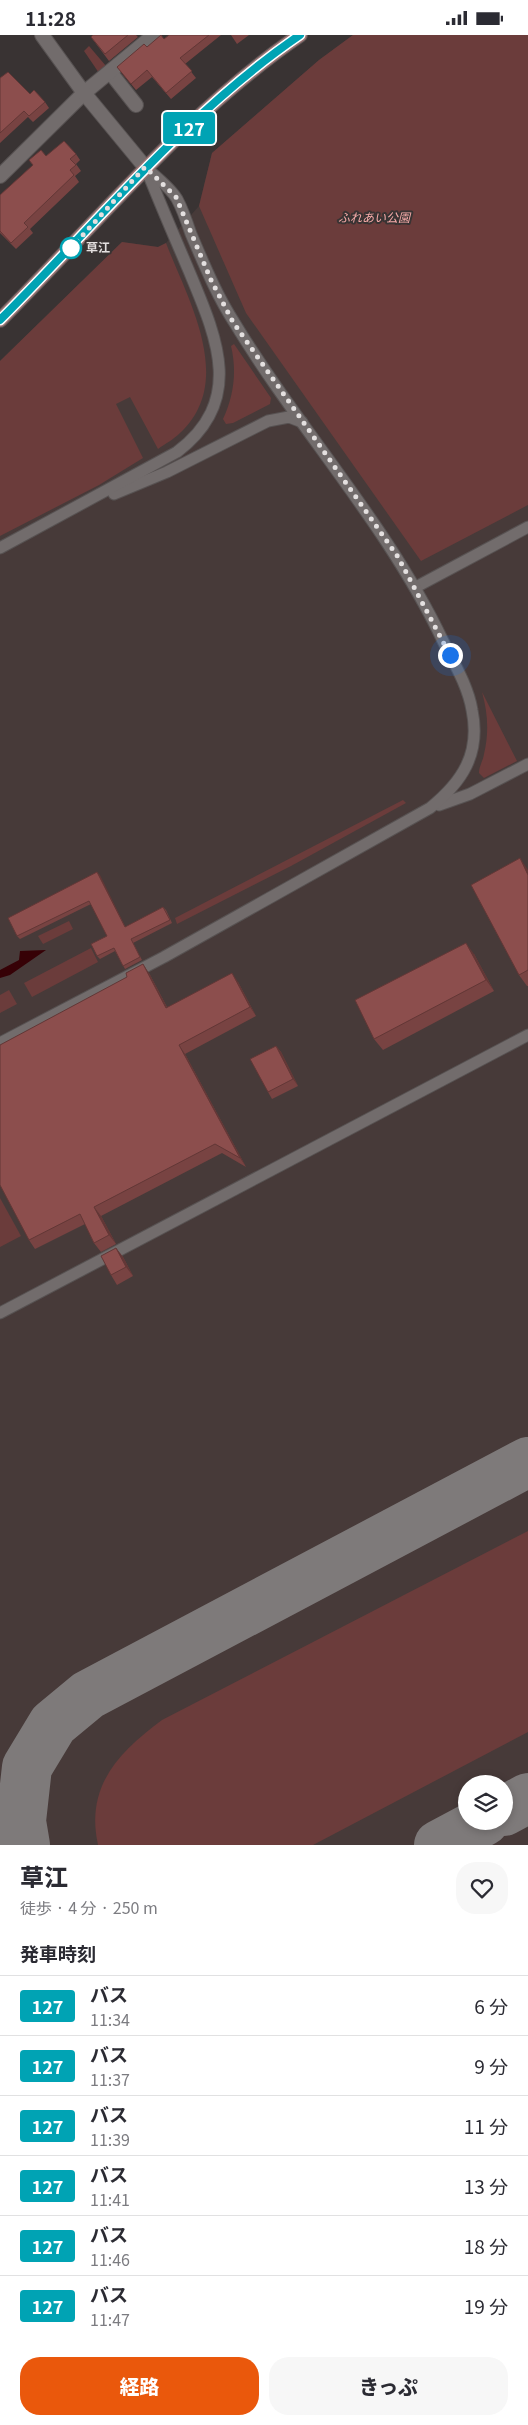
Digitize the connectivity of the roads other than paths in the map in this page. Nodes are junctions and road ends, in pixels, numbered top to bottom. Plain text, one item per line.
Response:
1 (42, 35) edge
2 (154, 35) edge
3 (300, 35) edge
4 (110, 72) junction
5 (84, 93) junction
6 (136, 105) dead end
7 (145, 167) junction
8 (0, 177) edge
9 (0, 320) edge
10 (304, 423) junction
11 (66, 513) junction
12 (528, 527) edge
13 (0, 548) edge
14 (416, 587) junction
15 (528, 764) edge
16 (430, 808) junction
17 (528, 1035) edge
18 (0, 1043) edge
19 (0, 1313) edge

1 - 5 street
2 - 4 street
3 - 7 main road
4 - 5 street
4 - 6 street
5 - 7 street
5 - 8 street
7 - 9 main road
7 - 10 lane
7 - 11 lane
10 - 11 lane
10 - 14 lane
11 - 13 lane
12 - 14 lane
14 - 16 lane
15 - 16 lane
16 - 18 lane
17 - 19 lane

